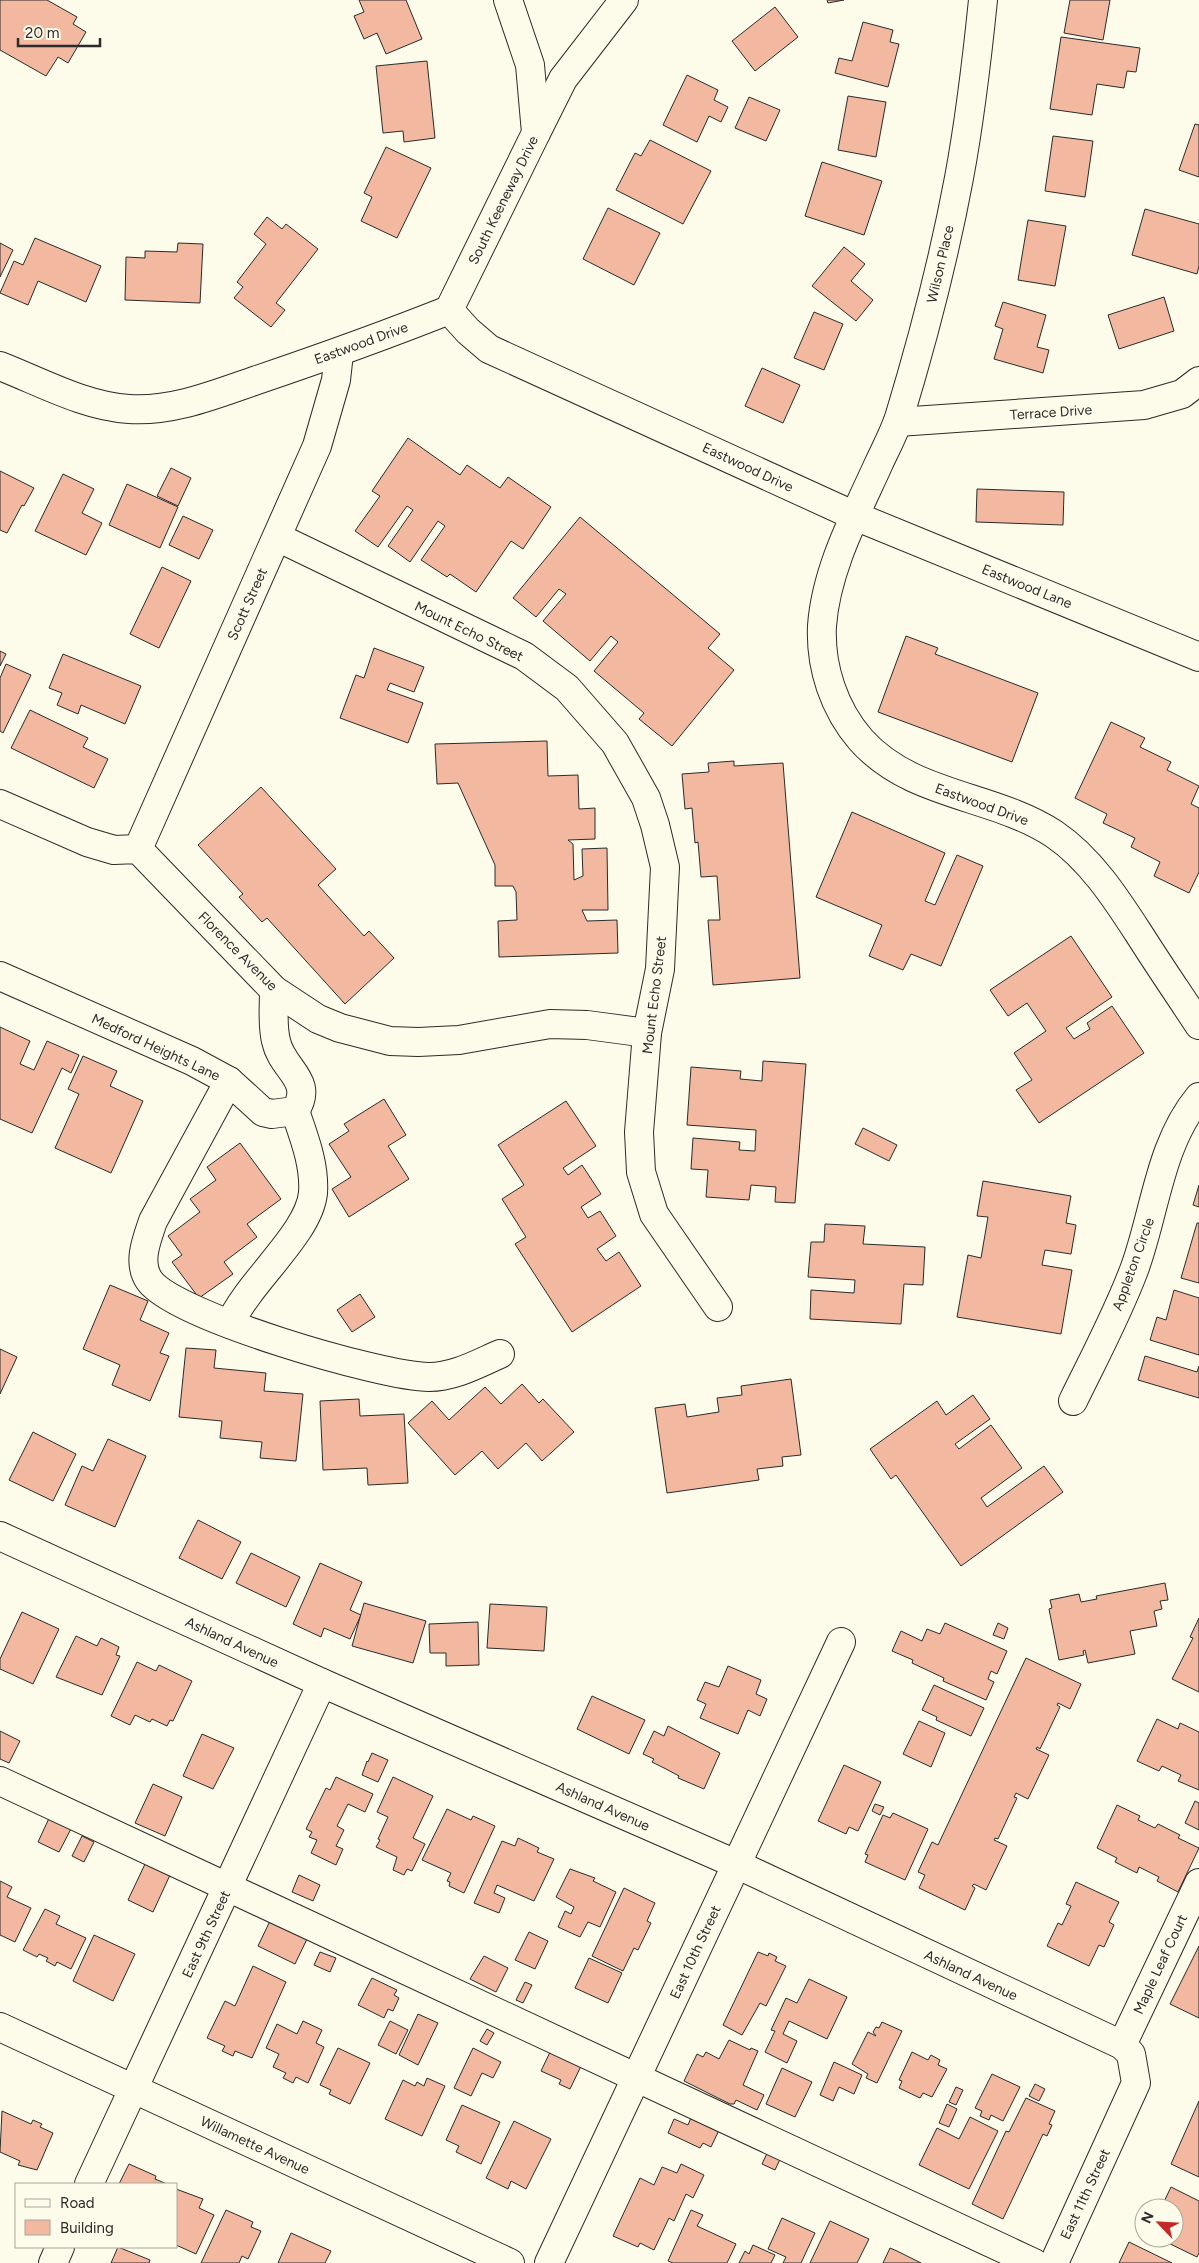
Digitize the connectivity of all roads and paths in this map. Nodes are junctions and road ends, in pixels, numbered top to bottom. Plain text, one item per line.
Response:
1 (508, 0) edge
2 (624, 0) edge
3 (983, 0) edge
4 (536, 133) junction
5 (449, 310) junction
6 (339, 353) junction
7 (0, 366) edge
8 (1199, 381) edge
9 (898, 422) junction
10 (855, 516) junction
11 (277, 537) junction
12 (1199, 657) edge
13 (0, 804) edge
14 (138, 849) junction
15 (0, 976) edge
16 (274, 990) junction
17 (1199, 1025) edge
18 (647, 1033) junction
19 (229, 1081) junction
20 (1199, 1097) edge
21 (295, 1111) junction
22 (718, 1307) dead end
23 (230, 1324) junction
24 (500, 1354) dead end
25 (1074, 1401) dead end
26 (0, 1536) edge
27 (841, 1642) dead end
28 (322, 1683) junction
29 (0, 1781) edge
30 (736, 1864) junction
31 (1199, 1883) edge
32 (227, 1887) junction
33 (0, 2027) edge
34 (1122, 2045) junction
35 (636, 2078) junction
36 (134, 2089) junction
37 (89, 2183) edge
38 (60, 2248) edge
39 (53, 2263) edge
40 (510, 2263) edge
41 (550, 2263) edge
42 (1034, 2263) edge
43 (1054, 2263) edge

1 - 4 street, South Keeneway Drive
2 - 4 street
3 - 9 street, Wilson Place
4 - 5 street, South Keeneway Drive
5 - 6 street, Eastwood Drive
5 - 10 street, Eastwood Drive
6 - 7 street, Eastwood Drive
6 - 11 street, Scott Street
8 - 9 street, Terrace Drive
9 - 10 street, Wilson Place
10 - 12 street, Eastwood Lane
10 - 17 street, Eastwood Drive
11 - 14 street, Scott Street
11 - 18 street, Mount Echo Street
13 - 14 street
14 - 16 street, Florence Avenue
15 - 19 street, Medford Heights Lane
16 - 18 street, Florence Avenue
16 - 21 street
18 - 22 street, Mount Echo Street
19 - 21 street, Medford Heights Lane
19 - 23 street
20 - 25 street, Appleton Circle
21 - 23 street
23 - 24 street
26 - 28 street, Ashland Avenue
27 - 30 street, East 10th Street
28 - 30 street, Ashland Avenue
28 - 32 street, East 9th Street
29 - 32 street
30 - 34 street, Ashland Avenue
30 - 35 street, East 10th Street
31 - 34 street, Maple Leaf Court
32 - 35 street
32 - 36 street, East 9th Street
33 - 36 street, Willamette Avenue
34 - 43 street, East 11th Street
35 - 41 street, East 10th Street
35 - 42 street
36 - 37 street, East 9th Street
36 - 40 street, Willamette Avenue
38 - 39 street

